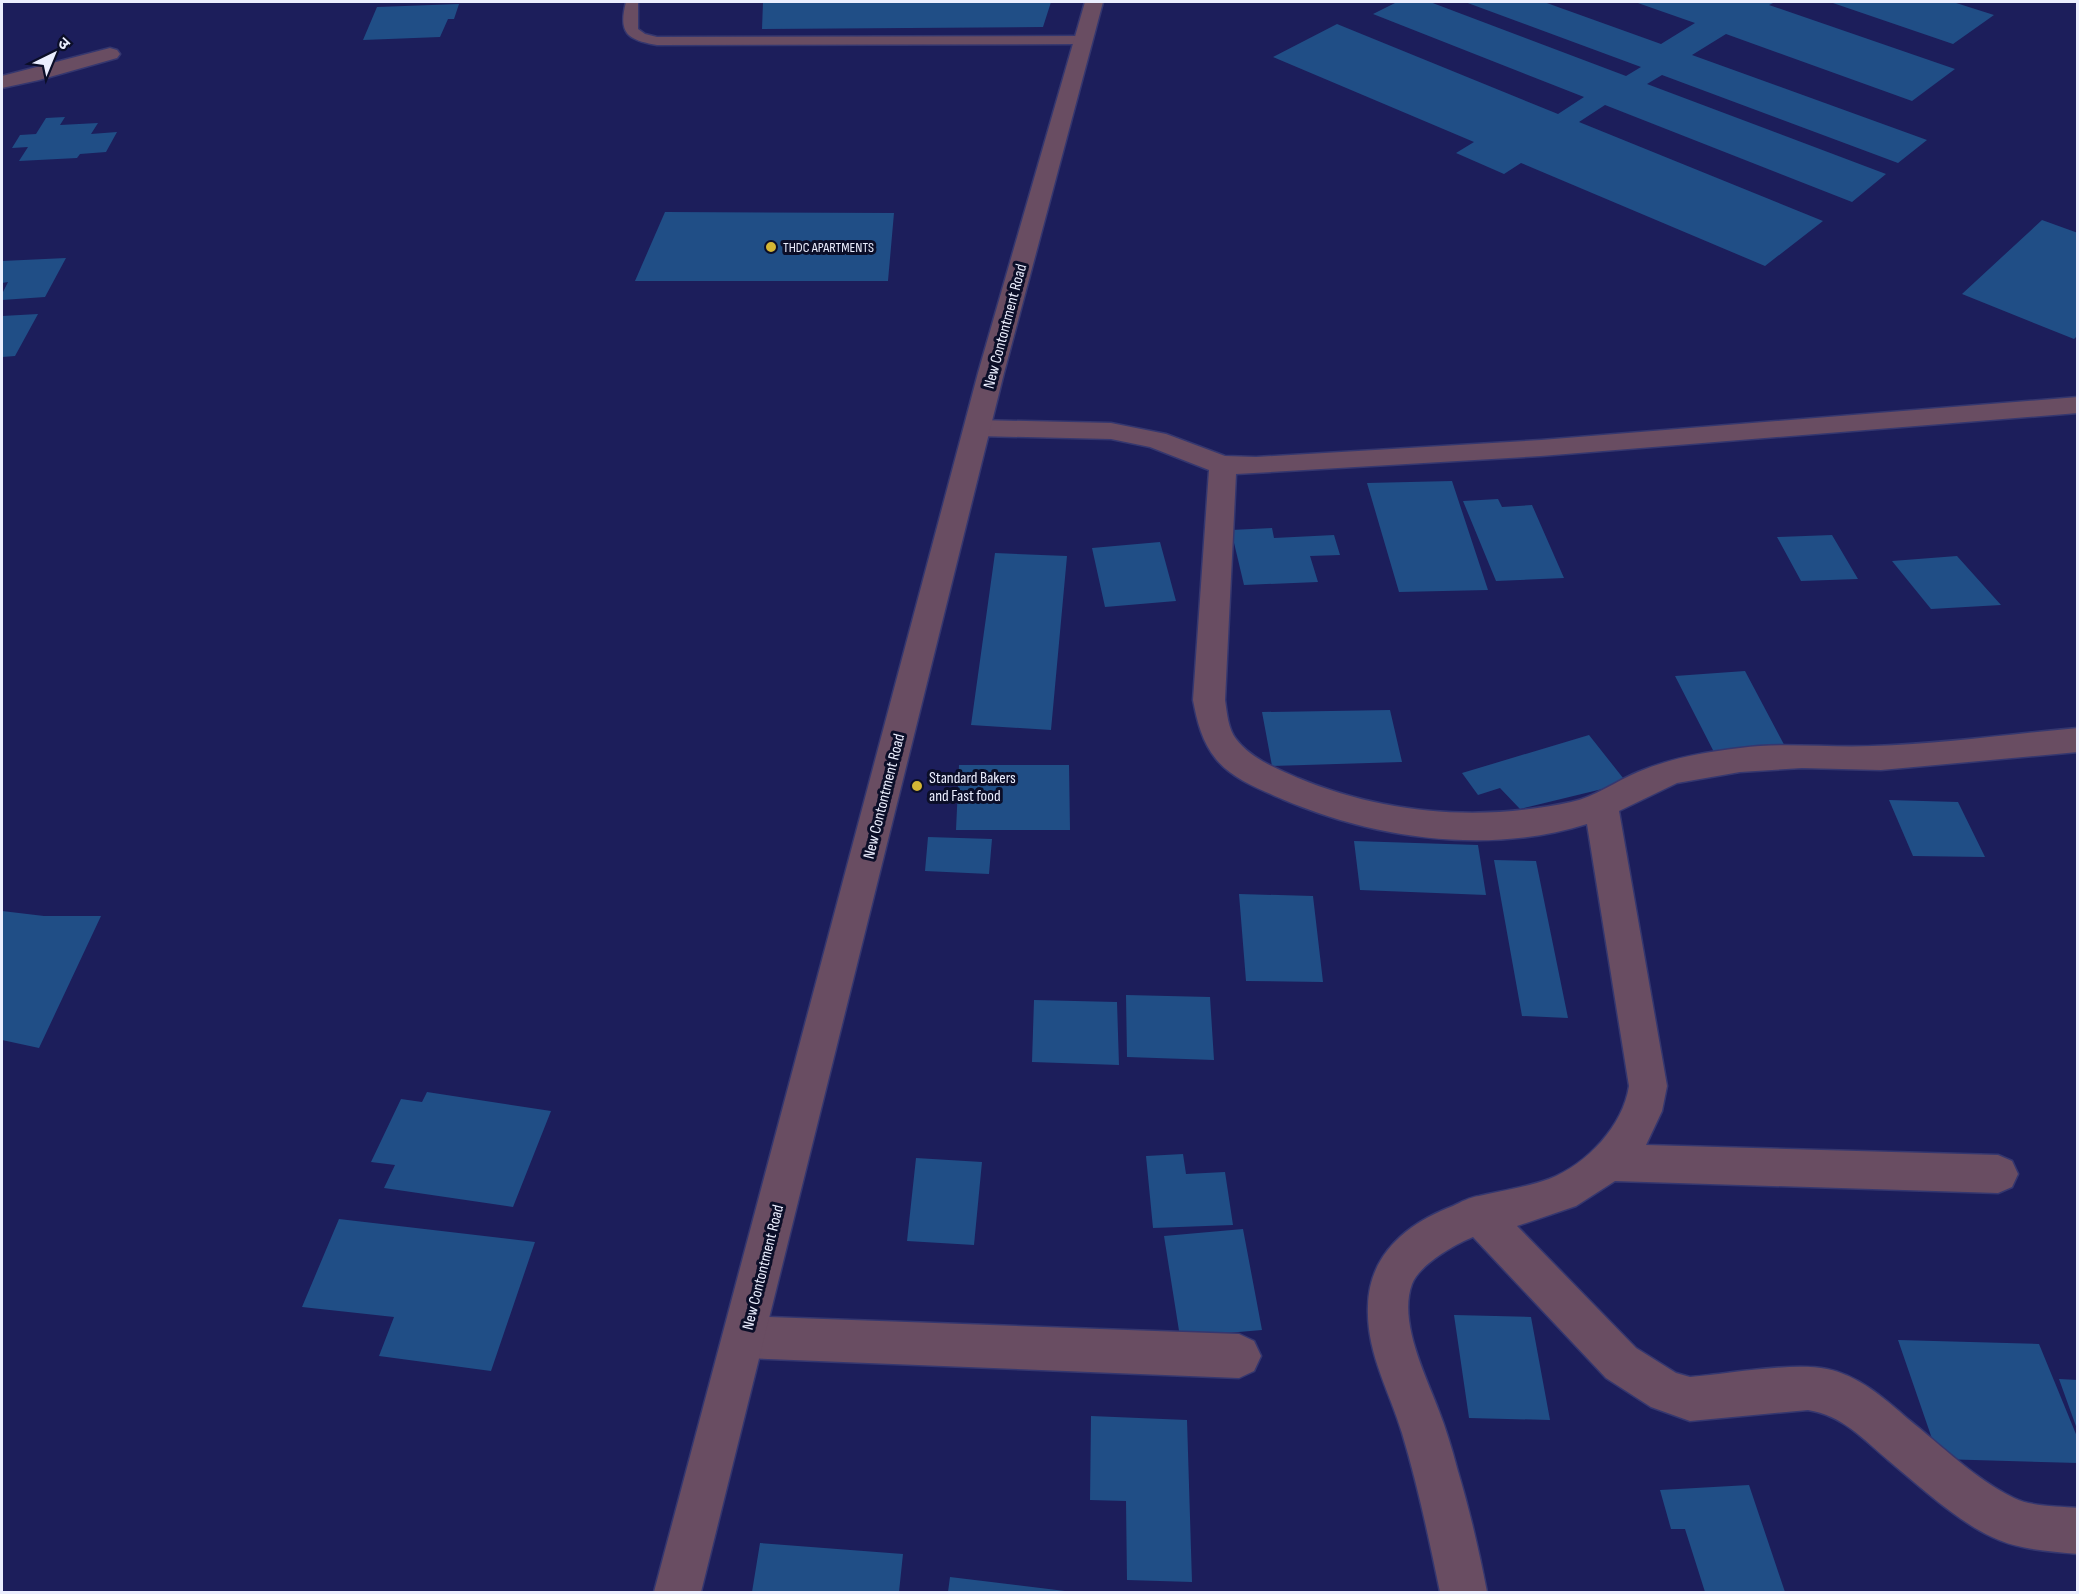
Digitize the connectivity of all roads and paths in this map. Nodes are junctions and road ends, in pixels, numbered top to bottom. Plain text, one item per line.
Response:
1 (632, 2) edge
2 (1094, 2) edge
3 (1082, 40) junction
4 (110, 54) dead end
5 (2, 82) edge
6 (2078, 405) edge
7 (978, 428) junction
8 (1223, 465) junction
9 (2078, 740) edge
10 (1600, 806) junction
11 (1609, 1161) junction
12 (1998, 1174) dead end
13 (1479, 1215) junction
14 (744, 1337) junction
15 (1239, 1356) dead end
16 (2078, 1531) edge
17 (677, 1593) edge
18 (1463, 1593) edge

1 - 3 lane
2 - 3 street, New Contontment Road
3 - 7 street, New Contontment Road
4 - 5 street
6 - 8 street
7 - 8 street
7 - 14 street, New Contontment Road
8 - 10 street
9 - 10 street
10 - 11 street
11 - 12 street
11 - 13 street
13 - 16 street
13 - 18 street
14 - 15 street
14 - 17 street, New Contontment Road

